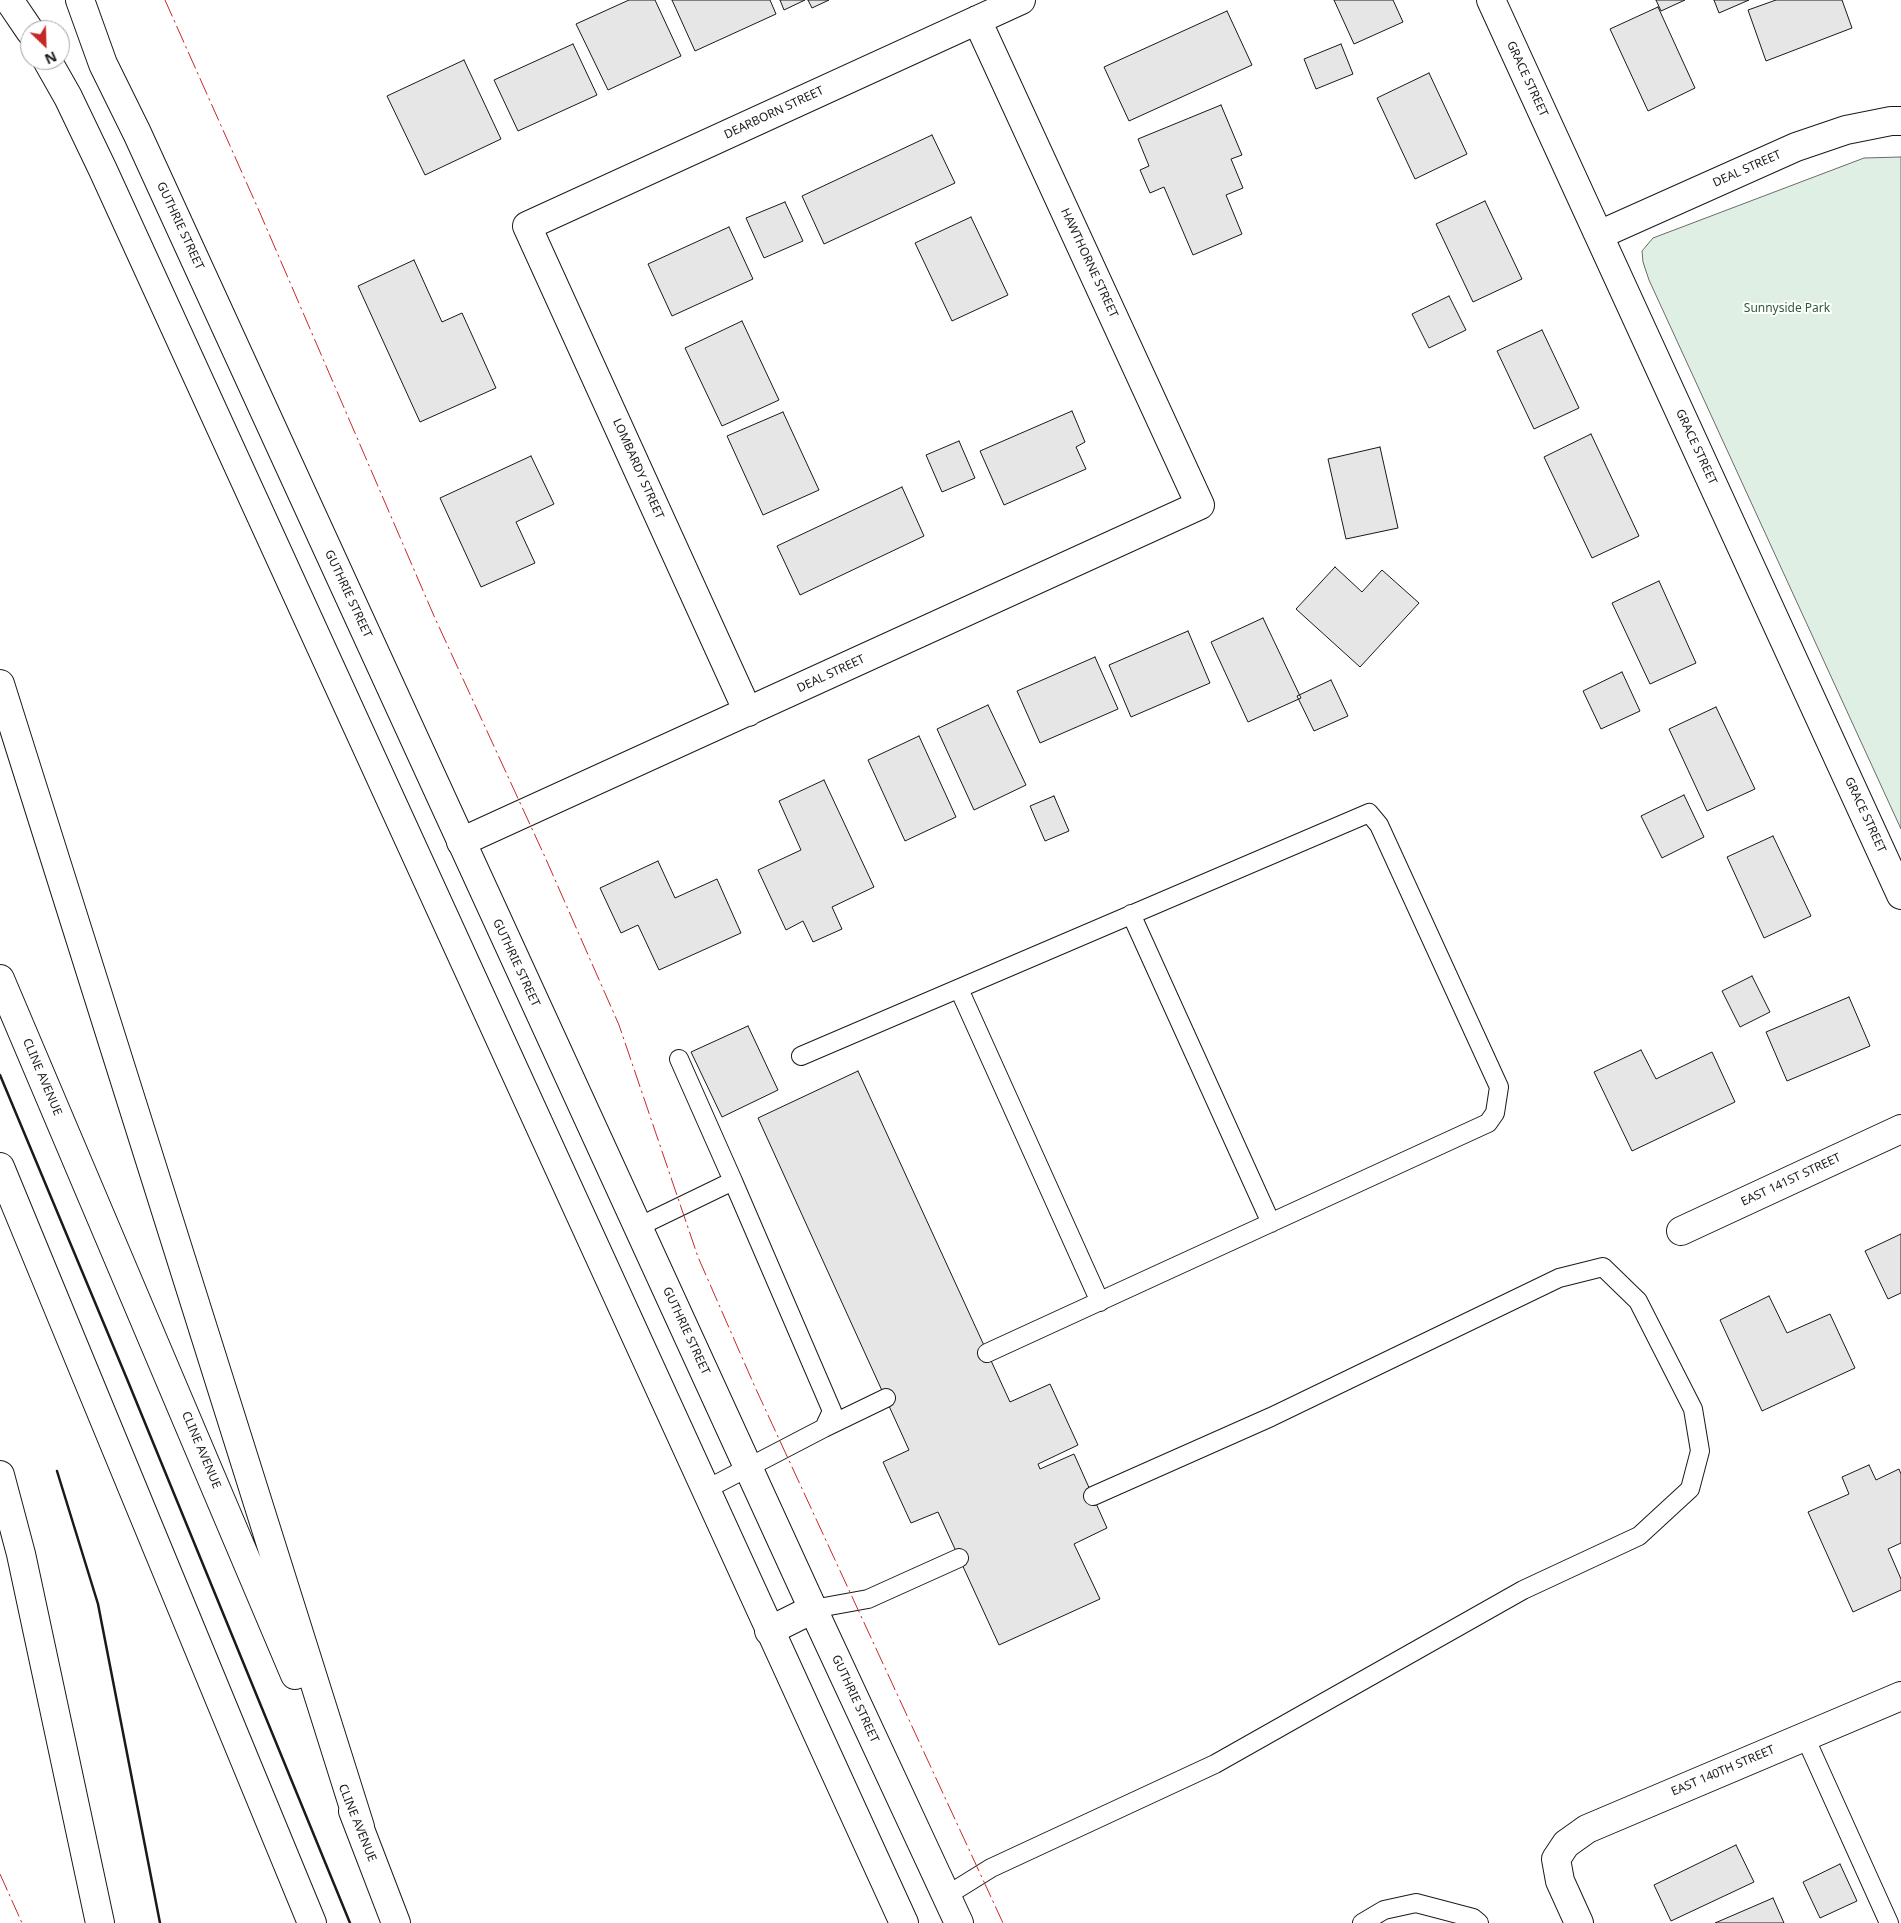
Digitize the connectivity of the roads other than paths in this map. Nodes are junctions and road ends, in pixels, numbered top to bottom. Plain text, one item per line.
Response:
1 (10, 0) edge
2 (80, 0) edge
3 (1022, 0) edge
4 (1491, 0) edge
5 (23, 20) edge
6 (977, 20) junction
7 (53, 70) edge
8 (1901, 121) edge
9 (527, 226) joint
10 (1599, 235) junction
11 (1200, 505) joint
12 (0, 684) edge
13 (748, 712) junction
14 (461, 842) junction
15 (1901, 895) edge
16 (1131, 914) junction
17 (0, 979) edge
18 (959, 989) junction
19 (801, 1056) dead end
20 (679, 1059) dead end
21 (1901, 1129) edge
22 (0, 1168) edge
23 (733, 1181) junction
24 (1271, 1223) junction
25 (638, 1227) junction
26 (1681, 1231) dead end
27 (1100, 1302) junction
28 (987, 1353) dead end
29 (886, 1398) dead end
30 (824, 1428) junction
31 (748, 1467) junction
32 (0, 1475) edge
33 (704, 1490) junction
34 (1093, 1496) dead end
35 (959, 1558) dead end
36 (813, 1609) junction
37 (769, 1631) junction
38 (1901, 1696) edge
39 (1805, 1737) junction
40 (360, 1827) junction
41 (946, 1896) junction
42 (100, 1923) edge
43 (312, 1923) edge
44 (396, 1923) edge
45 (904, 1923) edge
46 (959, 1923) edge
47 (1362, 1923) edge
48 (1479, 1923) edge
49 (1579, 1923) edge
50 (1889, 1923) edge

1 - 5 main road
2 - 14 main road, GUTHRIE STREET
3 - 6 main road, DEARBORN STREET
4 - 10 main road, GRACE STREET
6 - 9 main road, DEARBORN STREET
6 - 11 main road, HAWTHORNE STREET
7 - 33 main road
8 - 10 main road, DEAL STREET
9 - 13 main road, LOMBARDY STREET
10 - 15 main road, GRACE STREET
11 - 13 main road, DEAL STREET
12 - 40 main road
13 - 14 main road, DEAL STREET
14 - 25 main road, GUTHRIE STREET
16 - 18 lane
16 - 24 lane
16 - 24 lane
17 - 40 main road, CLINE AVENUE
18 - 19 lane
18 - 27 lane
20 - 23 lane
21 - 26 main road, EAST 141ST STREET
22 - 43 main road
23 - 25 lane
23 - 30 lane
24 - 27 lane
25 - 31 main road, GUTHRIE STREET
27 - 28 lane
29 - 30 lane
30 - 31 lane
31 - 33 lane
31 - 36 main road, GUTHRIE STREET
32 - 42 main road
33 - 37 main road
34 - 41 lane
35 - 36 lane
36 - 37 main road
36 - 41 main road, GUTHRIE STREET
37 - 45 main road
38 - 39 main road, EAST 140TH STREET
39 - 49 main road, EAST 140TH STREET
39 - 50 lane
40 - 44 main road, CLINE AVENUE
41 - 46 main road, GUTHRIE STREET
47 - 48 lane

